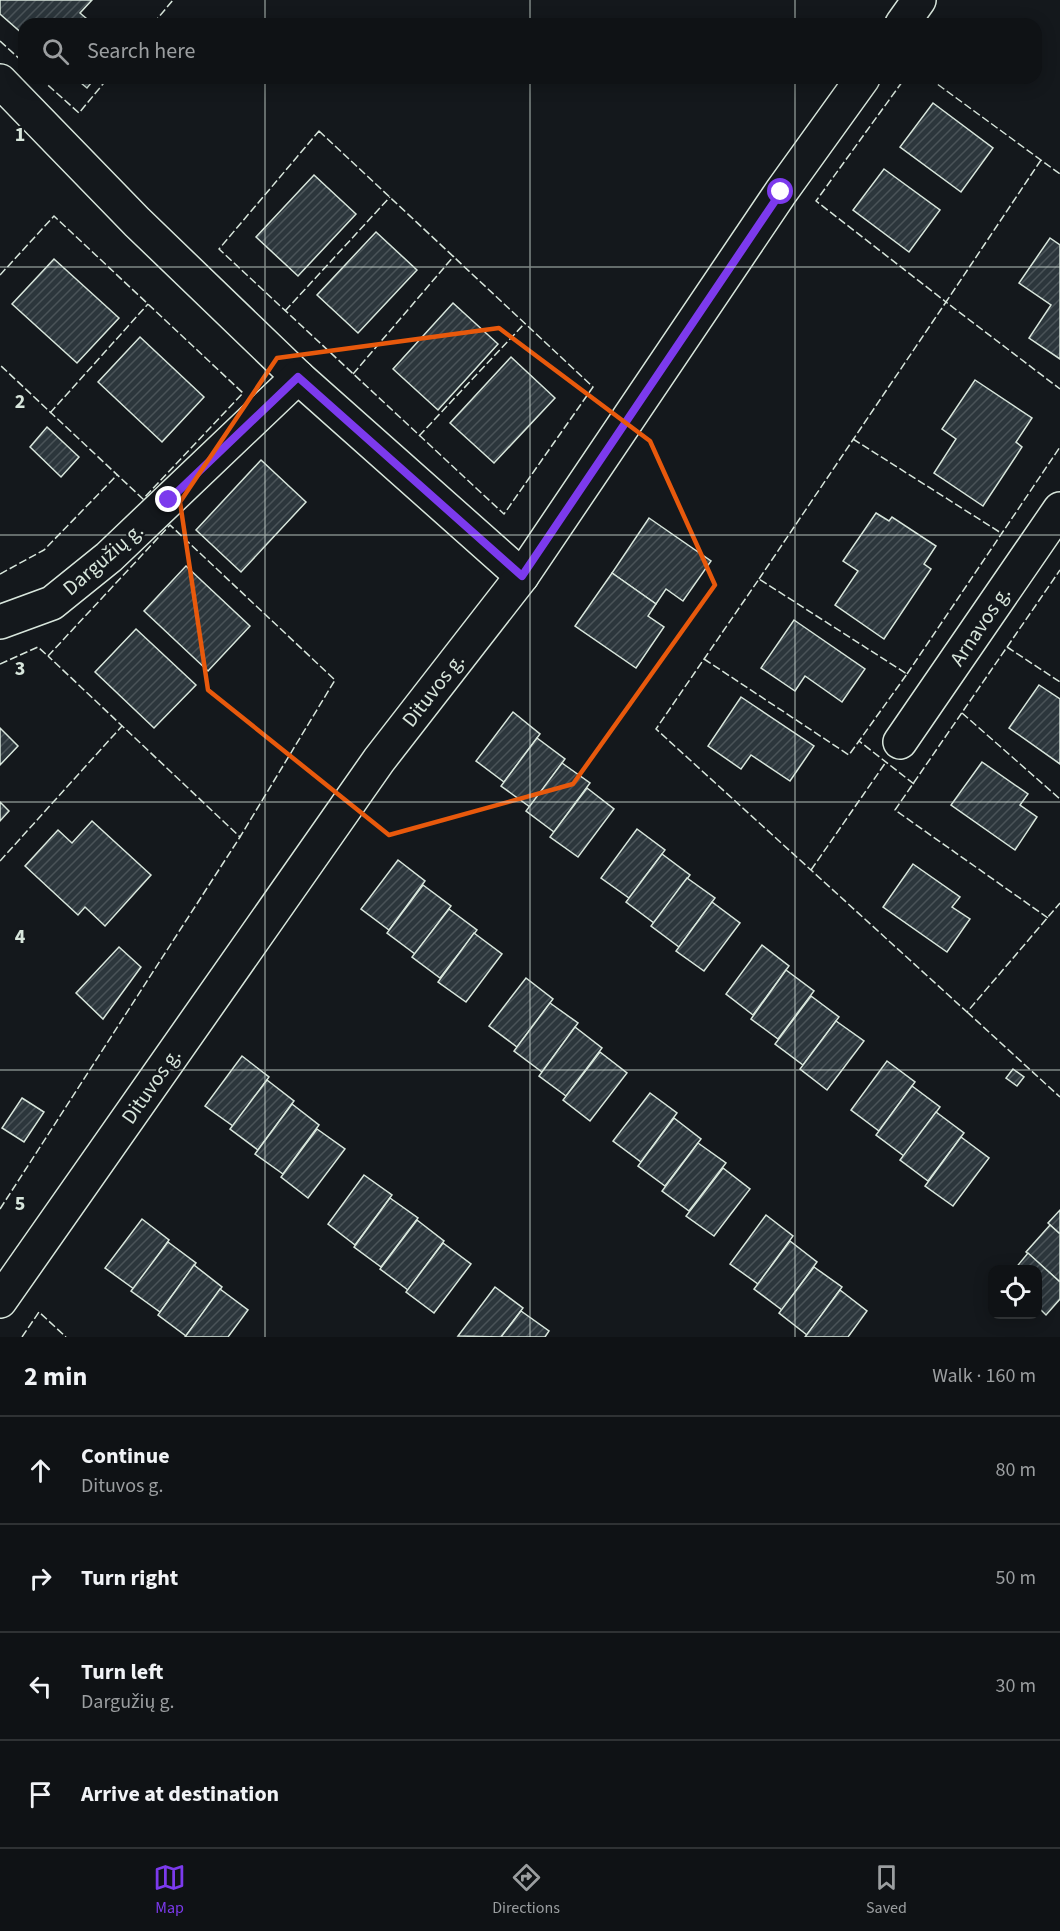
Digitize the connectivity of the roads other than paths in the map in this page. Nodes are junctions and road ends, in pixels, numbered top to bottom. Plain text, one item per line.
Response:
1 (919, 0) edge
2 (906, 18) edge
3 (0, 81) edge
4 (859, 84) edge
5 (298, 377) junction
6 (1060, 509) edge
7 (522, 576) junction
8 (0, 622) edge
9 (900, 742) dead end
10 (0, 1301) edge

1 - 2 street
3 - 5 street
4 - 7 street, Dituvos g.
5 - 7 street
5 - 8 street, Dargužių g.
6 - 9 street, Arnavos g.
7 - 10 street, Dituvos g.

